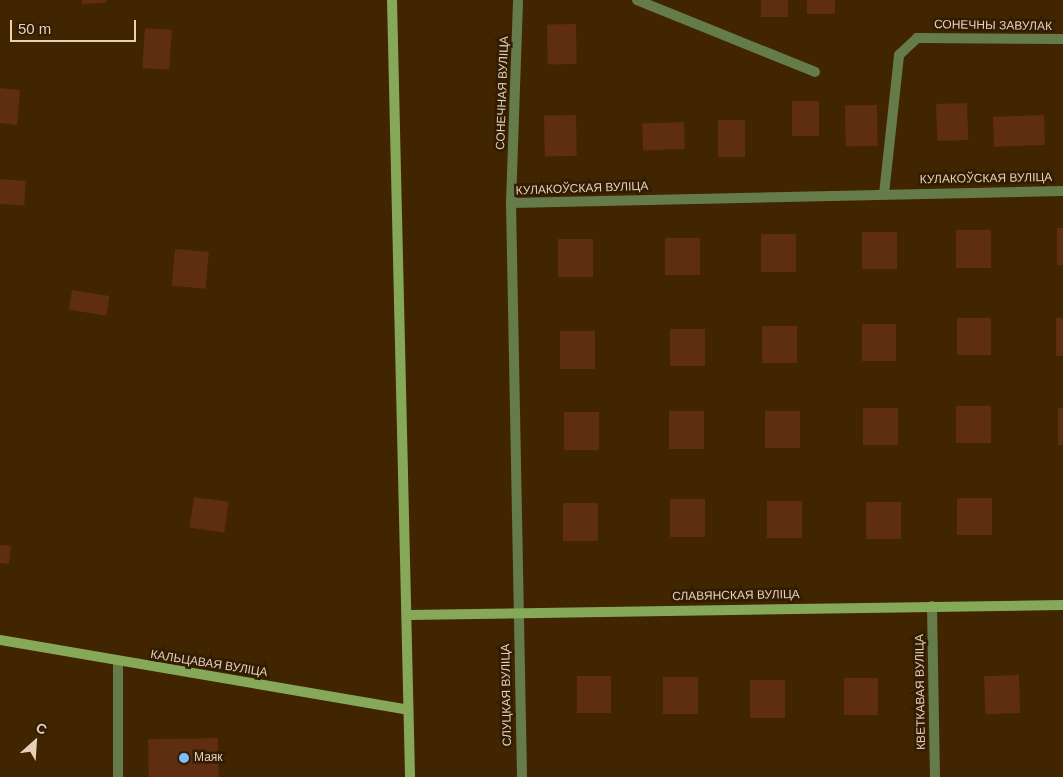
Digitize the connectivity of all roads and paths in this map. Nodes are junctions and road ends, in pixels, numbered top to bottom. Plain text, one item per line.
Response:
1 (392, 0) edge
2 (637, 0) edge
3 (518, 2) dead end
4 (1063, 39) edge
5 (815, 72) dead end
6 (1063, 190) edge
7 (884, 194) junction
8 (511, 203) junction
9 (1063, 605) edge
10 (932, 606) junction
11 (518, 613) junction
12 (409, 615) junction
13 (0, 640) edge
14 (118, 663) junction
15 (408, 710) junction
16 (118, 777) edge
17 (410, 777) edge
18 (522, 777) edge
19 (935, 777) edge

1 - 12 street
2 - 5 street
3 - 8 street, СОНЕЧНАЯ ВУЛІЦА
4 - 7 street, СОНЕЧНЫ ЗАВУЛАК
6 - 7 street, КУЛАКОЎСКАЯ ВУЛІЦА
7 - 8 street, КУЛАКОЎСКАЯ ВУЛІЦА
8 - 11 street, КУЛАКОЎСКАЯ ВУЛІЦА
9 - 10 street, СЛАВЯНСКАЯ ВУЛІЦА
10 - 11 street, СЛАВЯНСКАЯ ВУЛІЦА
10 - 19 street, КВЕТКАВАЯ ВУЛІЦА
11 - 12 street, СЛАВЯНСКАЯ ВУЛІЦА
11 - 18 street, СЛУЦКАЯ ВУЛІЦА
12 - 15 street
13 - 14 street, КАЛЬЦАВАЯ ВУЛІЦА
14 - 15 street, КАЛЬЦАВАЯ ВУЛІЦА
14 - 16 street
15 - 17 street

